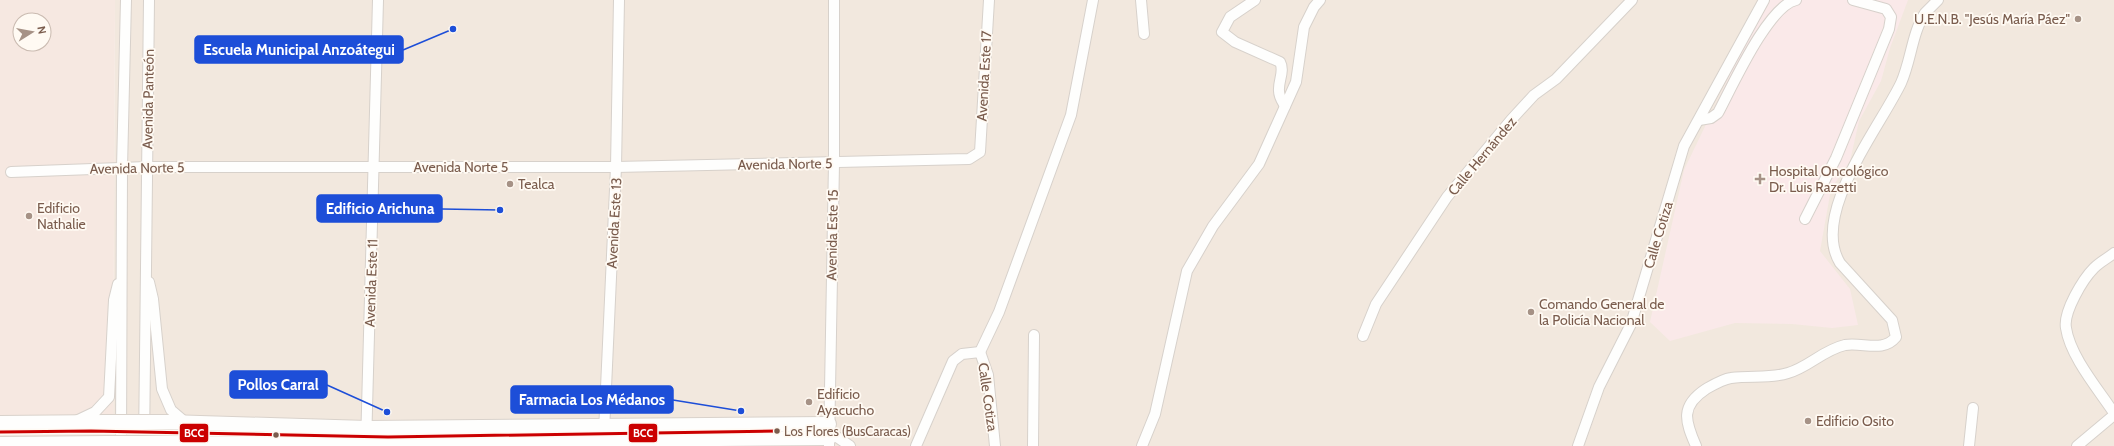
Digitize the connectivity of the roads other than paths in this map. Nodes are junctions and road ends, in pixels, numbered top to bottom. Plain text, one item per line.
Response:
1 (126, 0) edge
2 (149, 0) edge
3 (378, 0) edge
4 (619, 0) edge
5 (834, 0) edge
6 (989, 0) edge
7 (1093, 0) edge
8 (1141, 0) edge
9 (1255, 0) edge
10 (1320, 0) edge
11 (1632, 0) edge
12 (1764, 0) edge
13 (1796, 0) edge
14 (1853, 0) edge
15 (1938, 0) edge
16 (1144, 34) dead end
17 (1285, 106) junction
18 (1699, 120) junction
19 (980, 152) joint
20 (834, 163) junction
21 (147, 167) junction
22 (373, 167) junction
23 (616, 167) junction
24 (122, 168) junction
25 (11, 172) dead end
26 (1805, 219) dead end
27 (2114, 253) edge
28 (122, 270) junction
29 (146, 271) junction
30 (1034, 334) dead end
31 (1362, 336) dead end
32 (980, 352) junction
33 (1974, 408) dead end
34 (2114, 414) edge
35 (74, 422) junction
36 (185, 422) junction
37 (0, 423) edge
38 (604, 425) junction
39 (367, 428) junction
40 (829, 435) edge
41 (604, 443) edge
42 (0, 444) edge
43 (177, 444) edge
44 (105, 445) edge
45 (144, 446) edge
46 (366, 446) edge
47 (850, 446) edge
48 (916, 446) edge
49 (995, 446) edge
50 (1033, 446) edge
51 (1142, 446) edge
52 (1578, 446) edge
53 (1696, 446) edge
54 (1969, 446) edge
55 (2077, 446) edge

1 - 24 street, Avenida Panteón
2 - 21 street, Avenida Panteón
3 - 22 street, Avenida Este 11
4 - 23 street, Avenida Este 13
5 - 20 street, Avenida Este 15
6 - 19 street, Avenida Este 17
7 - 32 street
8 - 16 street
9 - 17 street
10 - 17 street
11 - 31 street, Calle Hernández
12 - 18 street, Calle Cotiza
13 - 18 street
14 - 26 street
15 - 53 street
17 - 51 street
18 - 52 street, Calle Cotiza
19 - 20 street, Avenida Norte 5
20 - 23 street, Avenida Norte 5
20 - 40 street, Avenida Este 15
21 - 22 street, Avenida Norte 5
21 - 24 street, Avenida Norte 5
21 - 29 street, Avenida Panteón
22 - 23 street, Avenida Norte 5
22 - 39 street, Avenida Este 11
23 - 38 street, Avenida Este 13
24 - 25 street, Avenida Norte 5
24 - 28 street, Avenida Panteón
27 - 34 street
28 - 35 street, Avenida Panteón
28 - 44 street, Avenida Panteón
29 - 36 street, Avenida Panteón
29 - 45 street, Avenida Panteón
30 - 50 street
32 - 48 street, Calle Cotiza
32 - 49 street, Calle Cotiza
33 - 54 street
34 - 55 street
35 - 36 main road, bridge
35 - 37 main road
36 - 39 main road
38 - 39 main road
38 - 40 main road
38 - 41 street, Avenida Este 13
39 - 46 street, Avenida Este 11
40 - 41 main road
40 - 47 street
41 - 46 main road
42 - 44 main road
43 - 44 main road, bridge
43 - 46 main road

